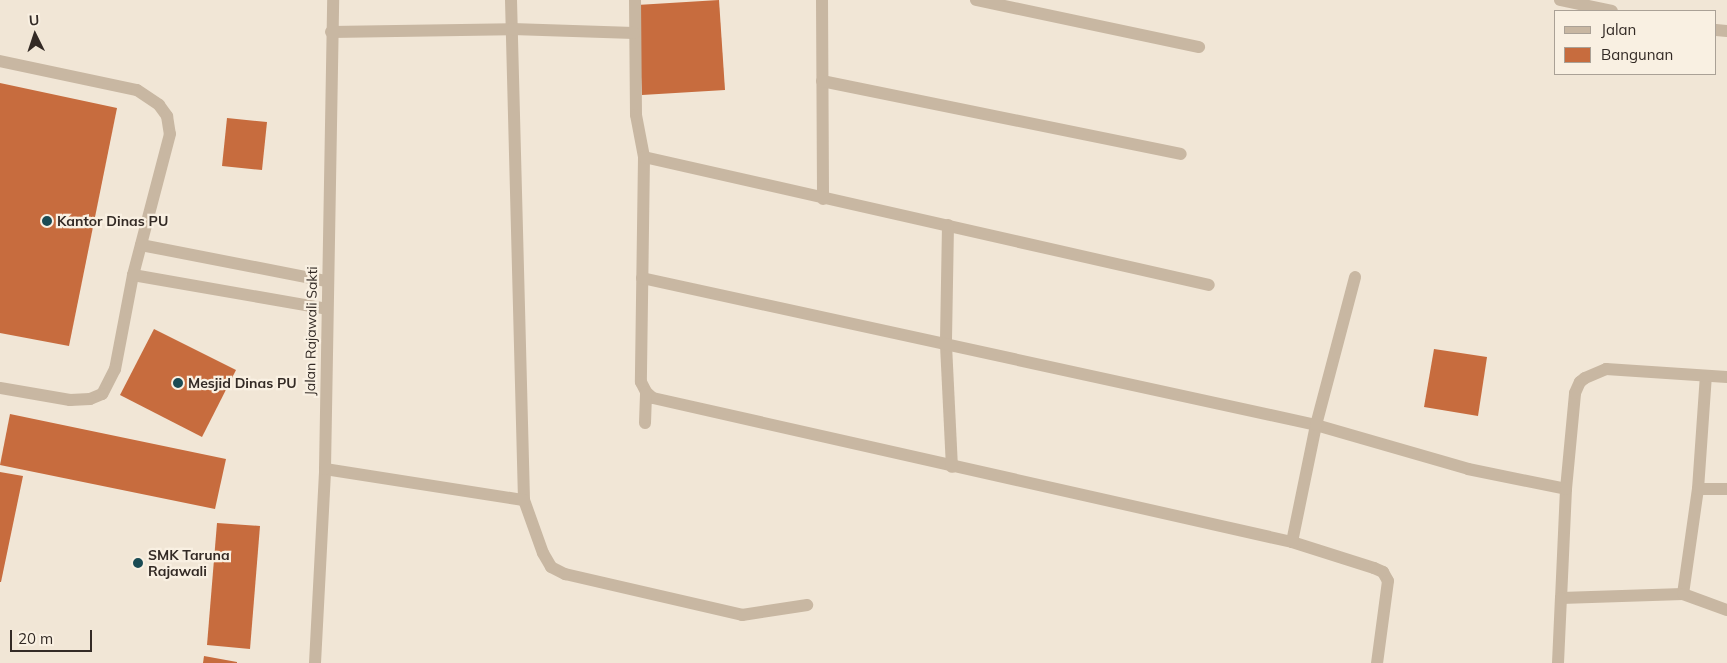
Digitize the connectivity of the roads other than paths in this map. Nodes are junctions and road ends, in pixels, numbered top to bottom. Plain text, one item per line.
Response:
1 (333, 0) edge
2 (511, 0) edge
3 (635, 0) edge
4 (822, 0) edge
5 (976, 0) edge
6 (1560, 0) edge
7 (1607, 10) edge
8 (512, 29) junction
9 (331, 32) junction
10 (634, 33) junction
11 (1198, 47) dead end
12 (0, 61) edge
13 (822, 81) junction
14 (1181, 154) dead end
15 (644, 157) junction
16 (823, 199) junction
17 (948, 225) junction
18 (141, 245) junction
19 (133, 275) junction
20 (1355, 277) dead end
21 (642, 278) junction
22 (327, 282) junction
23 (1209, 285) dead end
24 (327, 309) junction
25 (946, 345) junction
26 (1706, 376) junction
27 (1727, 377) edge
28 (0, 388) edge
29 (646, 392) junction
30 (645, 423) dead end
31 (1316, 424) junction
32 (952, 467) junction
33 (325, 469) junction
34 (1566, 489) junction
35 (1698, 489) junction
36 (1727, 489) edge
37 (524, 500) junction
38 (1292, 542) junction
39 (1684, 594) junction
40 (1561, 598) junction
41 (807, 605) dead end
42 (1727, 610) edge
43 (315, 663) edge
44 (1377, 663) edge
45 (1558, 663) edge

1 - 9 street, Jalan Rajawali Sakti
2 - 8 street
3 - 10 street
4 - 13 street
5 - 11 street
6 - 7 street
8 - 9 street
8 - 10 street
8 - 37 street
9 - 22 street, Jalan Rajawali Sakti
10 - 15 street
12 - 18 street
13 - 14 street
13 - 16 street
15 - 16 street
15 - 21 street
16 - 17 street
17 - 23 street
17 - 25 street
18 - 19 street
18 - 22 street
19 - 24 street
19 - 28 street
20 - 31 street
21 - 25 street
21 - 29 street
22 - 24 street, Jalan Rajawali Sakti
24 - 33 street, Jalan Rajawali Sakti
25 - 31 street
25 - 32 street
26 - 27 street
26 - 34 street
26 - 35 street
29 - 30 street
29 - 32 street
31 - 34 street
31 - 38 street
32 - 38 street
33 - 37 street
33 - 43 street, Jalan Rajawali Sakti
34 - 40 street
35 - 36 street
35 - 39 street
37 - 41 street
38 - 44 street
39 - 40 street
39 - 42 street
40 - 45 street

